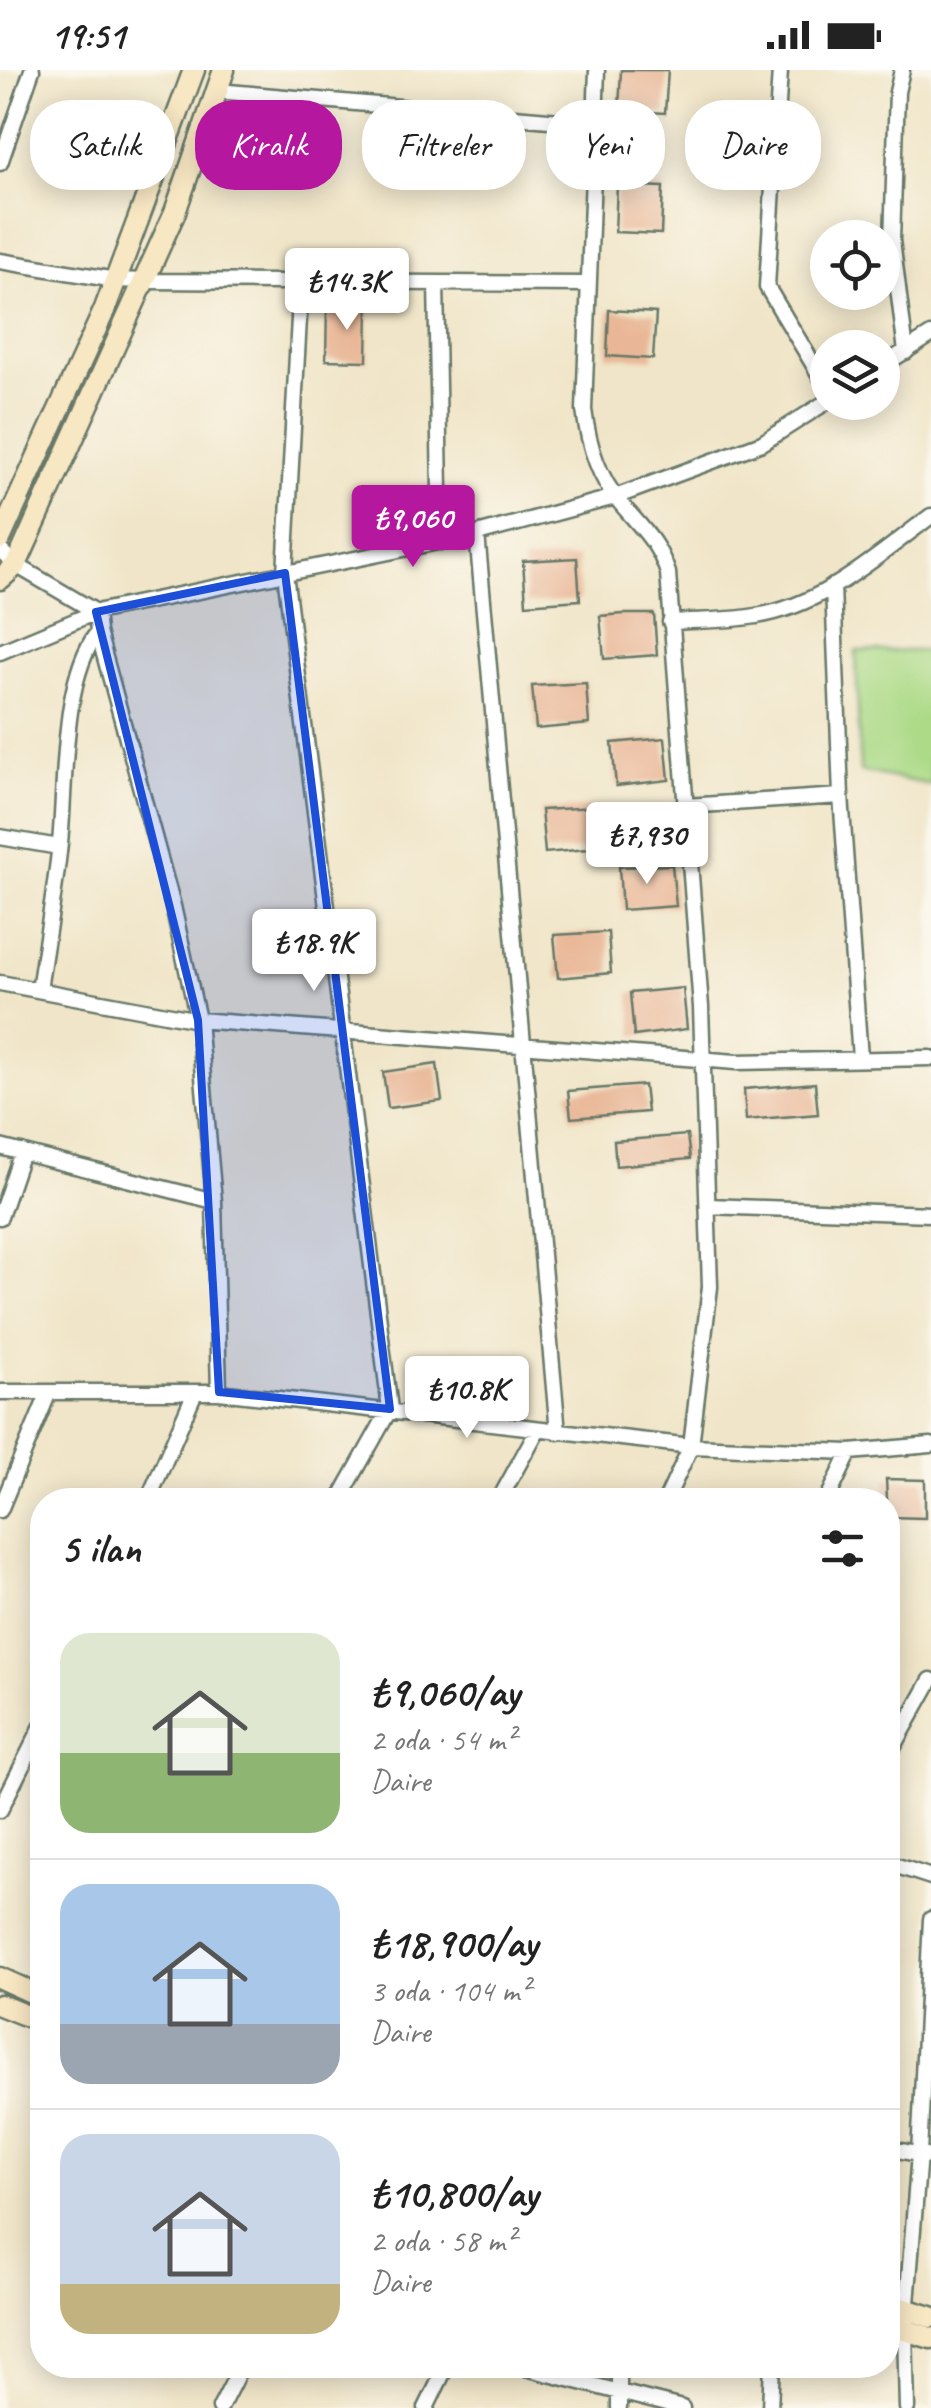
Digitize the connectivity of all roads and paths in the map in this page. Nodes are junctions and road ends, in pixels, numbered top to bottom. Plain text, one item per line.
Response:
1 (32, 70) edge
2 (194, 70) edge
3 (597, 70) edge
4 (780, 70) edge
5 (902, 70) edge
6 (221, 80) edge
7 (596, 100) edge
8 (0, 110) edge
9 (16, 111) junction
10 (546, 118) edge
11 (0, 163) edge
12 (592, 190) edge
13 (0, 261) edge
14 (116, 280) junction
15 (144, 281) junction
16 (302, 282) junction
17 (436, 283) junction
18 (587, 284) junction
19 (931, 336) edge
20 (906, 352) junction
21 (900, 356) edge
22 (810, 359) edge
23 (810, 412) edge
24 (615, 497) junction
25 (931, 516) edge
26 (477, 534) junction
27 (0, 539) edge
28 (442, 542) junction
29 (5, 564) edge
30 (285, 573) junction
31 (832, 586) junction
32 (96, 612) junction
33 (670, 622) junction
34 (98, 632) junction
35 (0, 652) edge
36 (841, 796) junction
37 (686, 806) junction
38 (0, 837) edge
39 (59, 847) junction
40 (0, 983) edge
41 (39, 990) junction
42 (198, 1020) junction
43 (340, 1031) junction
44 (521, 1045) junction
45 (860, 1058) junction
46 (931, 1058) edge
47 (703, 1060) junction
48 (0, 1147) edge
49 (22, 1152) junction
50 (214, 1200) junction
51 (708, 1206) junction
52 (931, 1214) edge
53 (0, 1217) edge
54 (0, 1392) edge
55 (49, 1392) junction
56 (195, 1392) junction
57 (219, 1392) junction
58 (390, 1409) junction
59 (538, 1429) junction
60 (558, 1432) junction
61 (931, 1445) edge
62 (691, 1446) junction
63 (850, 1452) junction
64 (153, 1488) edge
65 (346, 1488) edge
66 (506, 1488) edge
67 (672, 1488) edge
68 (833, 1488) edge
69 (0, 1510) edge
70 (931, 1680) edge
71 (900, 1736) edge
72 (30, 1750) edge
73 (0, 1810) edge
74 (900, 1867) edge
75 (931, 1876) edge
76 (931, 1919) edge
77 (0, 1978) edge
78 (30, 1992) edge
79 (0, 2004) edge
80 (30, 2017) edge
81 (900, 2151) edge
82 (925, 2156) edge
83 (900, 2295) edge
84 (900, 2317) edge
85 (931, 2317) edge
86 (900, 2319) edge
87 (931, 2338) edge
88 (900, 2350) edge
89 (235, 2378) edge
90 (440, 2378) edge
91 (569, 2378) edge
92 (619, 2378) edge
93 (771, 2378) edge
94 (619, 2390) junction
95 (220, 2408) edge
96 (426, 2408) edge
97 (619, 2408) edge
98 (682, 2408) edge
99 (770, 2408) edge
100 (907, 2408) edge

1 - 9 street
2 - 14 street
3 - 7 street
4 - 22 street
5 - 20 street
6 - 10 street
6 - 15 street
8 - 9 street
9 - 11 street
12 - 18 street
13 - 14 street
14 - 15 street
14 - 27 street
15 - 16 street
15 - 29 street
16 - 17 street
16 - 30 street
17 - 18 street
17 - 28 street
18 - 24 street
19 - 20 street
20 - 21 street
23 - 24 street
24 - 26 street
24 - 33 street
25 - 31 street
26 - 28 street
26 - 44 street
28 - 30 street
29 - 32 street
30 - 32 street
30 - 43 street
31 - 33 street
31 - 36 street
32 - 34 street
32 - 35 street
33 - 37 street
34 - 39 street
34 - 42 street
36 - 37 street
36 - 45 street
37 - 47 street
38 - 39 street
39 - 41 street
40 - 41 street
41 - 42 street
42 - 43 street
42 - 50 street
43 - 44 street
43 - 58 street
44 - 47 street
44 - 60 street
45 - 46 street
45 - 47 street
47 - 51 street
48 - 49 street
49 - 50 street
49 - 53 street
50 - 57 street
51 - 52 street
51 - 62 street
54 - 55 street
55 - 56 street
55 - 69 street
56 - 57 street
56 - 64 street
57 - 58 street
58 - 59 street
58 - 65 street
59 - 60 street
59 - 66 street
60 - 62 street
61 - 63 street
62 - 63 street
62 - 67 street
63 - 68 street
70 - 71 street
72 - 73 street
74 - 75 street
76 - 82 street
77 - 78 street
79 - 80 street
81 - 82 street
82 - 83 street
84 - 85 street
86 - 87 street
88 - 100 street
89 - 95 street
90 - 96 street
91 - 94 street
92 - 94 street
93 - 99 street
94 - 97 street
94 - 98 street

